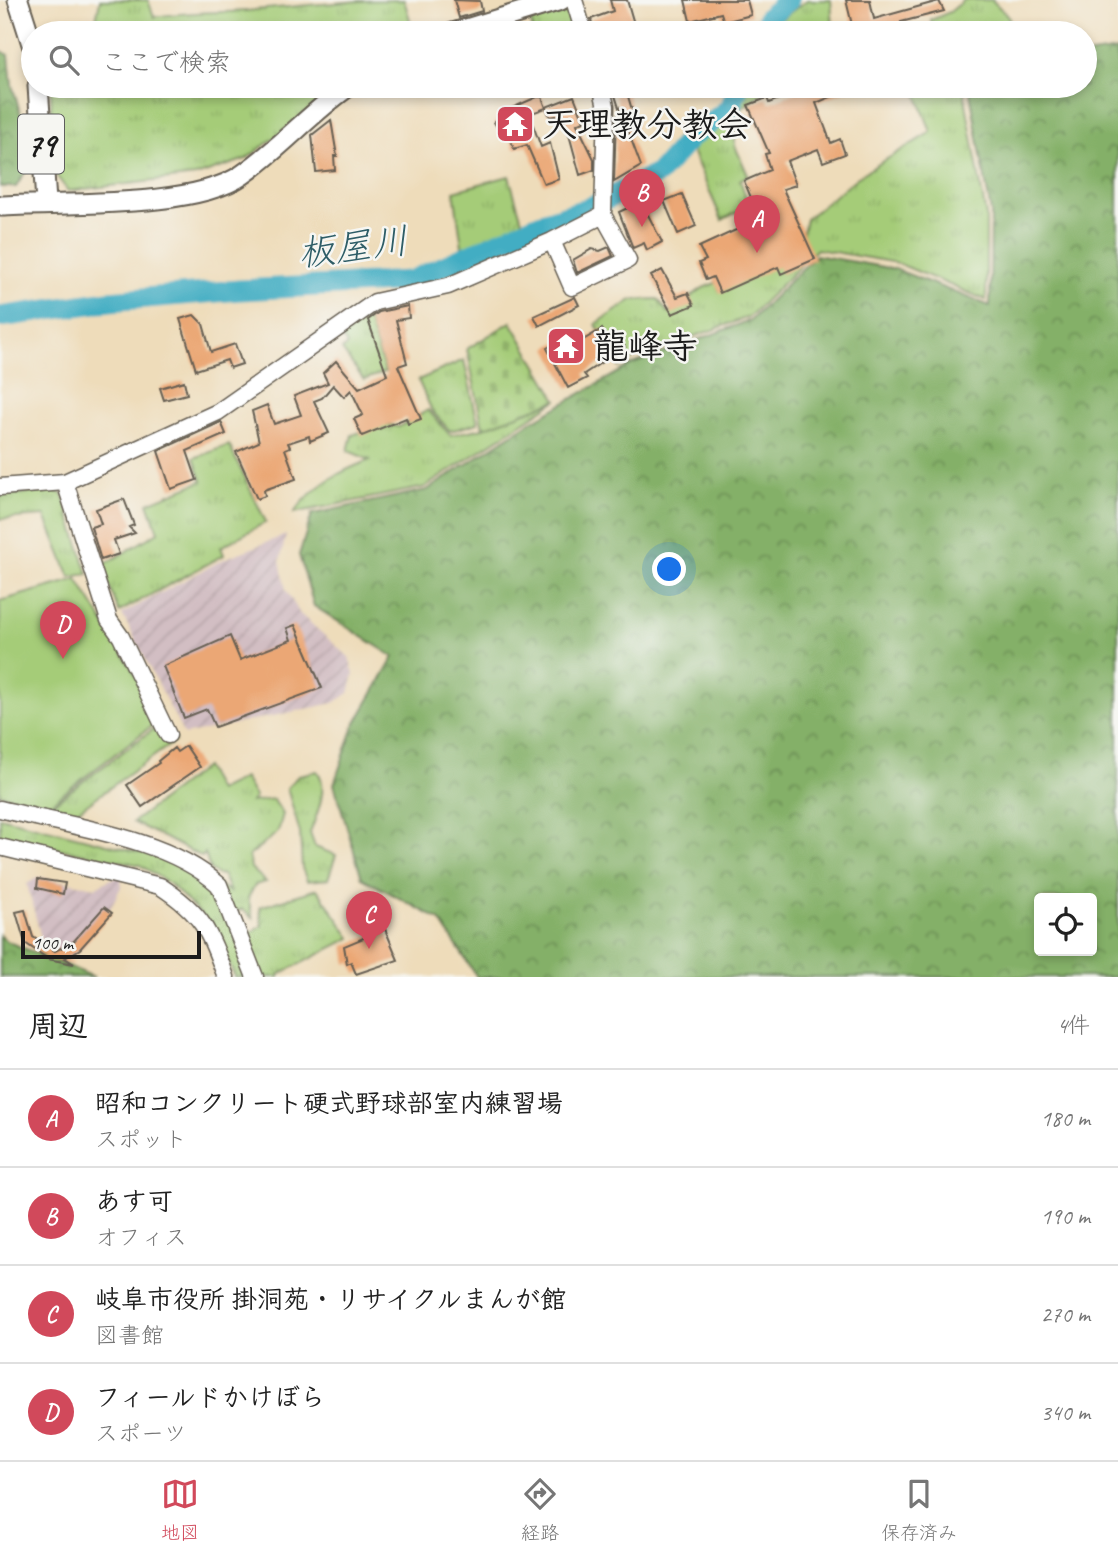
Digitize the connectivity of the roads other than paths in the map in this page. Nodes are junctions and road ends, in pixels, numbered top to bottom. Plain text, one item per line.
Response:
1 (18, 0) edge
2 (561, 0) edge
3 (574, 0) edge
4 (25, 21) edge
5 (492, 21) edge
6 (580, 21) edge
7 (39, 98) edge
8 (335, 98) edge
9 (604, 98) edge
10 (46, 202) junction
11 (0, 206) edge
12 (602, 212) junction
13 (552, 242) junction
14 (65, 482) junction
15 (0, 487) edge
16 (168, 735) dead end
17 (0, 809) edge
18 (0, 847) edge
19 (226, 977) edge
20 (255, 977) edge

1 - 4 main road
2 - 5 main road
3 - 6 street
7 - 10 main road, 79
8 - 10 main road
9 - 12 street
10 - 11 main road, 79
12 - 13 street
12 - 13 street
13 - 14 street
14 - 15 street
14 - 16 street
17 - 20 street
18 - 19 street

